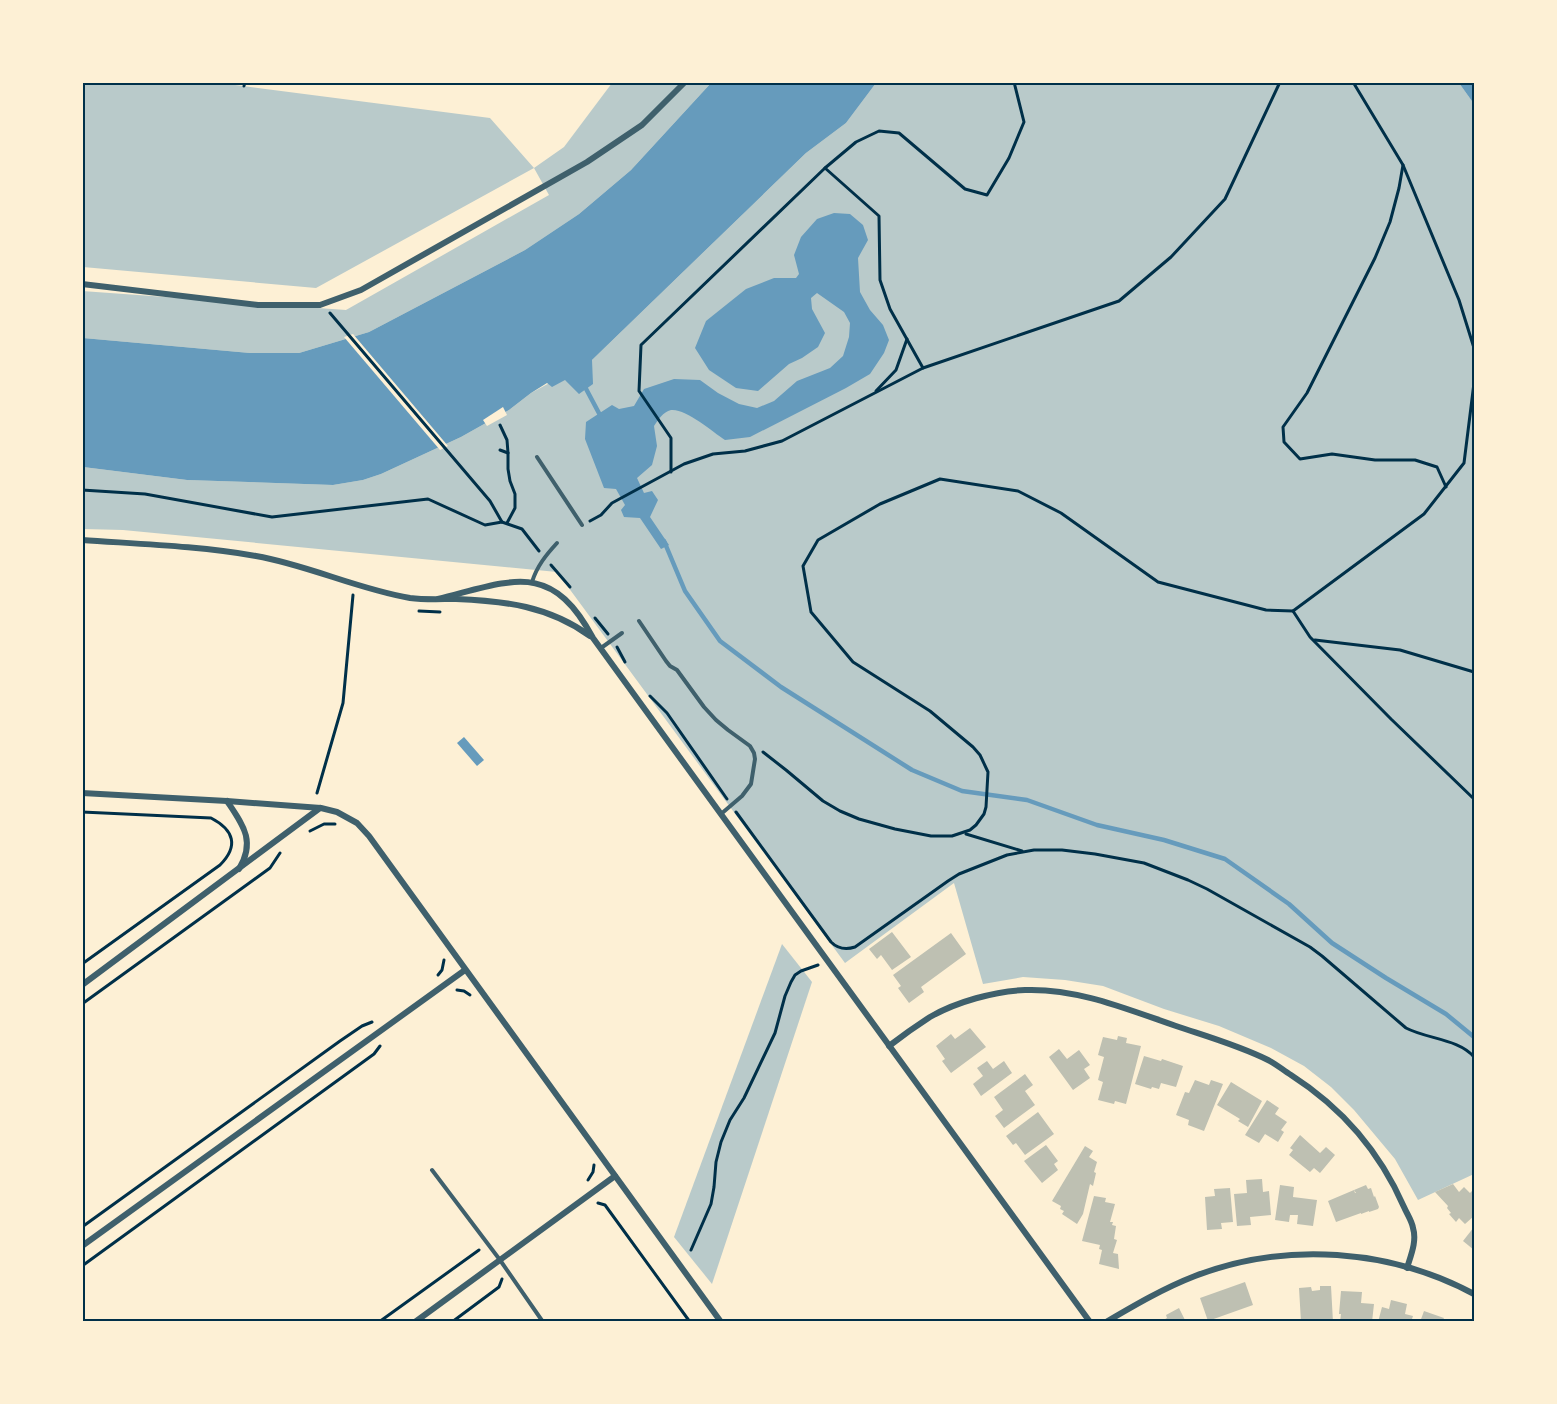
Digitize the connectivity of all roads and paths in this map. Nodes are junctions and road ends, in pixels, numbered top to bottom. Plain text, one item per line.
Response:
1 (685, 82) edge
2 (1014, 82) edge
3 (1280, 82) edge
4 (1353, 82) edge
5 (1403, 165) junction
6 (825, 168) junction
7 (82, 284) edge
8 (331, 314) dead end
9 (907, 339) junction
10 (1474, 348) edge
11 (923, 368) junction
12 (1474, 383) edge
13 (872, 395) junction
14 (500, 425) dead end
15 (500, 450) dead end
16 (508, 453) junction
17 (537, 458) dead end
18 (671, 472) junction
19 (1446, 487) junction
20 (82, 490) edge
21 (502, 522) junction
22 (507, 524) junction
23 (582, 525) joint
24 (82, 540) edge
25 (557, 543) dead end
26 (544, 557) junction
27 (532, 582) junction
28 (571, 589) dead end
29 (345, 591) dead end
30 (353, 594) junction
31 (361, 596) dead end
32 (438, 599) junction
33 (412, 610) dead end
34 (448, 610) dead end
35 (1293, 611) junction
36 (592, 614) dead end
37 (639, 621) dead end
38 (622, 633) dead end
39 (593, 638) junction
40 (612, 639) junction
41 (1314, 640) junction
42 (600, 648) junction
43 (628, 666) dead end
44 (1474, 672) edge
45 (645, 691) dead end
46 (750, 746) junction
47 (82, 793) edge
48 (317, 793) dead end
49 (1474, 799) edge
50 (227, 801) junction
51 (731, 806) junction
52 (321, 808) junction
53 (82, 812) edge
54 (721, 814) junction
55 (336, 824) dead end
56 (964, 833) junction
57 (304, 835) dead end
58 (1022, 851) junction
59 (281, 852) dead end
60 (237, 872) junction
61 (841, 948) junction
62 (442, 951) dead end
63 (828, 962) junction
64 (82, 964) edge
65 (465, 970) junction
66 (437, 976) dead end
67 (82, 985) edge
68 (451, 990) dead end
69 (471, 996) dead end
70 (82, 1004) edge
71 (380, 1019) dead end
72 (381, 1045) dead end
73 (889, 1046) junction
74 (1474, 1057) edge
75 (591, 1158) dead end
76 (432, 1170) dead end
77 (615, 1176) junction
78 (583, 1185) dead end
79 (597, 1204) dead end
80 (82, 1227) edge
81 (82, 1246) edge
82 (691, 1250) dead end
83 (494, 1251) junction
84 (500, 1260) junction
85 (82, 1266) edge
86 (506, 1268) junction
87 (1407, 1268) junction
88 (1474, 1294) edge
89 (379, 1322) edge
90 (415, 1322) edge
91 (452, 1322) edge
92 (543, 1322) edge
93 (690, 1322) edge
94 (721, 1322) edge
95 (1090, 1322) edge
96 (1106, 1322) edge

1 - 7 street
2 - 6 path
3 - 11 path
4 - 5 path
5 - 10 path
5 - 19 path
6 - 9 path
6 - 18 path
8 - 21 path
9 - 11 path
9 - 13 path
11 - 13 path
12 - 19 path
13 - 18 path
14 - 16 path
15 - 16 path
16 - 22 path
17 - 23 lane
18 - 23 path
19 - 35 path
20 - 21 path
21 - 22 path
22 - 26 path
24 - 32 street
25 - 26 lane
26 - 27 lane
26 - 28 path
27 - 32 street
27 - 39 street
29 - 30 path
30 - 31 path
30 - 48 path
32 - 39 street
33 - 34 path
35 - 41 path
35 - 56 path
36 - 40 path
37 - 46 lane
38 - 40 lane
39 - 42 street
40 - 42 lane
40 - 43 path
41 - 44 path
41 - 49 path
42 - 54 street
45 - 51 path
46 - 51 lane
46 - 56 path
47 - 50 street
50 - 52 street
50 - 60 street
51 - 54 lane
51 - 61 path
52 - 60 street
52 - 65 street
53 - 64 path
54 - 63 street
55 - 57 path
56 - 58 path
58 - 61 path
58 - 74 path
59 - 70 path
60 - 67 street
61 - 63 path
62 - 66 path
63 - 73 street
63 - 82 path
65 - 77 street
65 - 81 street
68 - 69 path
71 - 80 path
72 - 85 path
73 - 87 street
73 - 95 street
75 - 78 path
76 - 83 lane
77 - 84 street
77 - 94 street
79 - 93 path
83 - 84 lane
83 - 89 path
84 - 86 lane
84 - 90 street
86 - 91 path
86 - 92 lane
87 - 88 street
87 - 96 street

